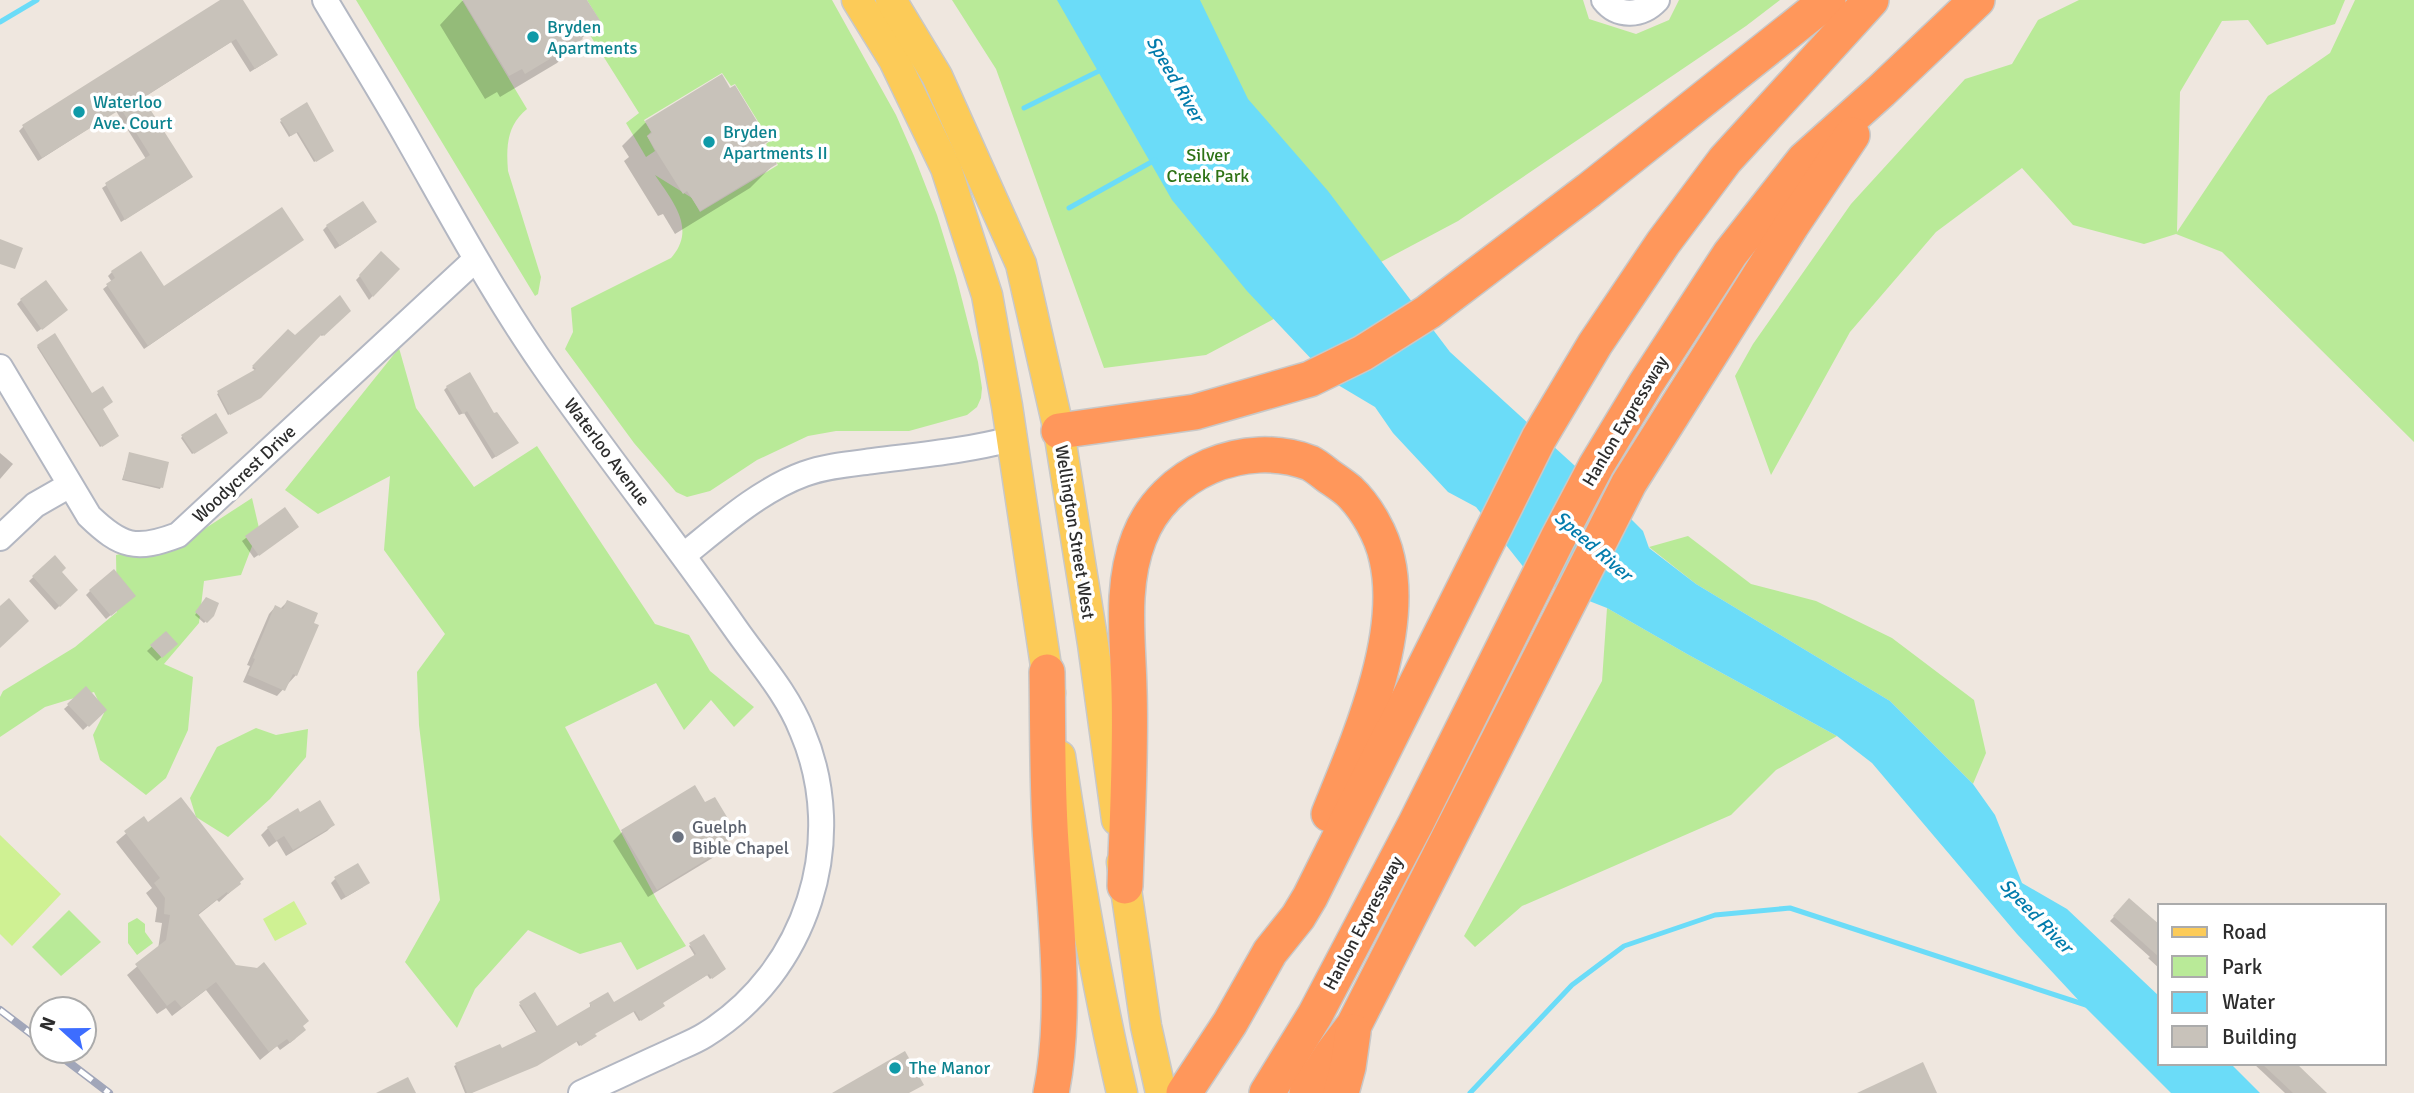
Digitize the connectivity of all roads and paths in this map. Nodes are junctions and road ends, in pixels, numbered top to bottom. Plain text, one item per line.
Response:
1 (325, 0) edge
2 (857, 0) edge
3 (891, 0) edge
4 (1604, 0) edge
5 (1657, 0) edge
6 (1828, 0) edge
7 (1871, 0) edge
8 (1977, 0) edge
9 (1881, 91) junction
10 (475, 260) junction
11 (0, 367) edge
12 (1059, 430) junction
13 (1012, 439) junction
14 (69, 485) junction
15 (0, 538) edge
16 (684, 555) junction
17 (1047, 672) junction
18 (1125, 886) junction
19 (1270, 952) junction
20 (1354, 1025) junction
21 (1119, 1081) edge
22 (581, 1093) edge
23 (1051, 1093) edge
24 (1161, 1093) edge
25 (1184, 1093) edge
26 (1267, 1093) edge
27 (1307, 1093) edge
28 (1340, 1093) edge

1 - 10 street, Waterloo Avenue
2 - 13 main road
3 - 12 main road, Wellington Street West
4 - 5 street
6 - 12 highway
7 - 19 highway
8 - 9 highway, Hanlon Expressway
9 - 20 highway
9 - 26 highway, Hanlon Expressway
10 - 14 street, Woodycrest Drive
10 - 16 street, Waterloo Avenue
11 - 14 street, Woodycrest Drive
12 - 13 main road
12 - 18 main road, Wellington Street West
13 - 16 street
13 - 17 main road
14 - 15 street
16 - 22 street, Waterloo Avenue
17 - 21 main road
17 - 23 highway
18 - 19 highway
18 - 24 main road, Wellington Street West
19 - 25 highway
20 - 27 highway
20 - 28 highway

